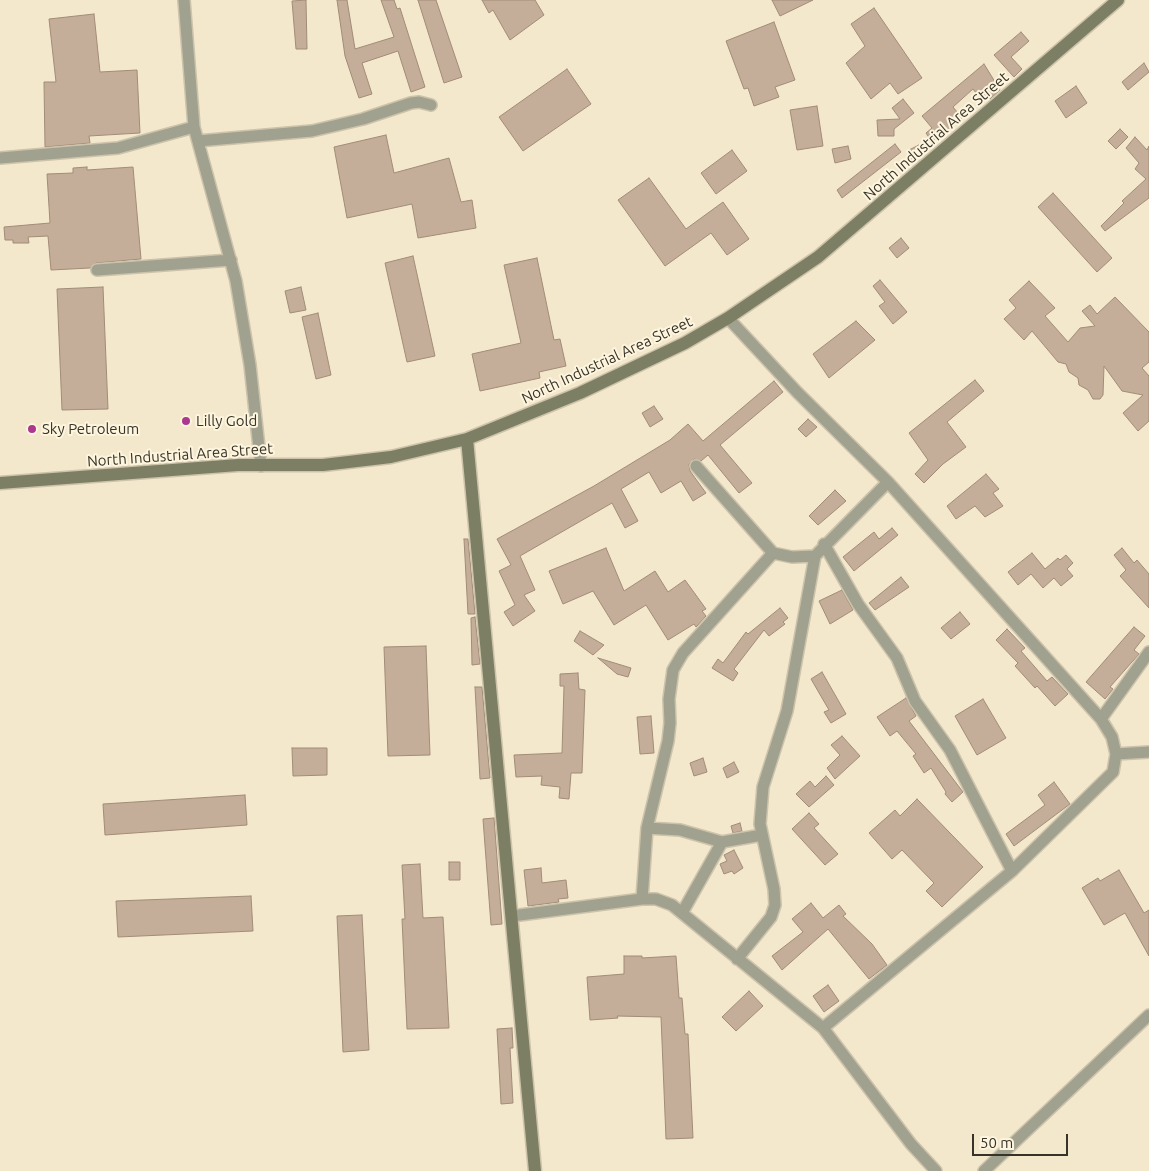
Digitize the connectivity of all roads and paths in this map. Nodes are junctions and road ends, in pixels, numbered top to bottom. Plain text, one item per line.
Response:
1 (184, 0) edge
2 (1118, 0) edge
3 (431, 105) dead end
4 (194, 126) junction
5 (198, 141) junction
6 (0, 158) edge
7 (231, 260) junction
8 (96, 270) dead end
9 (728, 318) junction
10 (467, 439) junction
11 (261, 466) junction
12 (696, 466) dead end
13 (888, 482) junction
14 (0, 483) edge
15 (824, 544) junction
16 (773, 553) junction
17 (815, 556) junction
18 (1149, 652) edge
19 (1101, 719) junction
20 (1149, 752) edge
21 (1116, 754) junction
22 (648, 828) junction
23 (762, 835) junction
24 (722, 842) junction
25 (1012, 871) junction
26 (642, 899) junction
27 (682, 913) junction
28 (512, 916) junction
29 (737, 960) junction
30 (1149, 1014) edge
31 (823, 1028) junction
32 (535, 1171) edge
33 (936, 1171) edge
34 (984, 1171) edge

1 - 4 street
2 - 9 main road, North Industrial Area Street
3 - 5 street
4 - 5 street
4 - 6 street
5 - 7 street
7 - 8 street
7 - 11 street
9 - 10 main road, North Industrial Area Street
9 - 13 street
10 - 11 main road, North Industrial Area Street
10 - 28 main road
11 - 14 main road, North Industrial Area Street
12 - 16 street
13 - 15 street
13 - 19 street
15 - 17 street
15 - 25 street
16 - 17 street
16 - 22 street
17 - 23 street
18 - 19 street
19 - 21 street
20 - 21 street
21 - 25 street
22 - 24 street
22 - 26 street
23 - 24 street
23 - 29 street
24 - 27 street
25 - 31 street
26 - 27 street
26 - 28 street
27 - 29 street
28 - 32 main road
29 - 31 street
30 - 34 street
31 - 33 street

